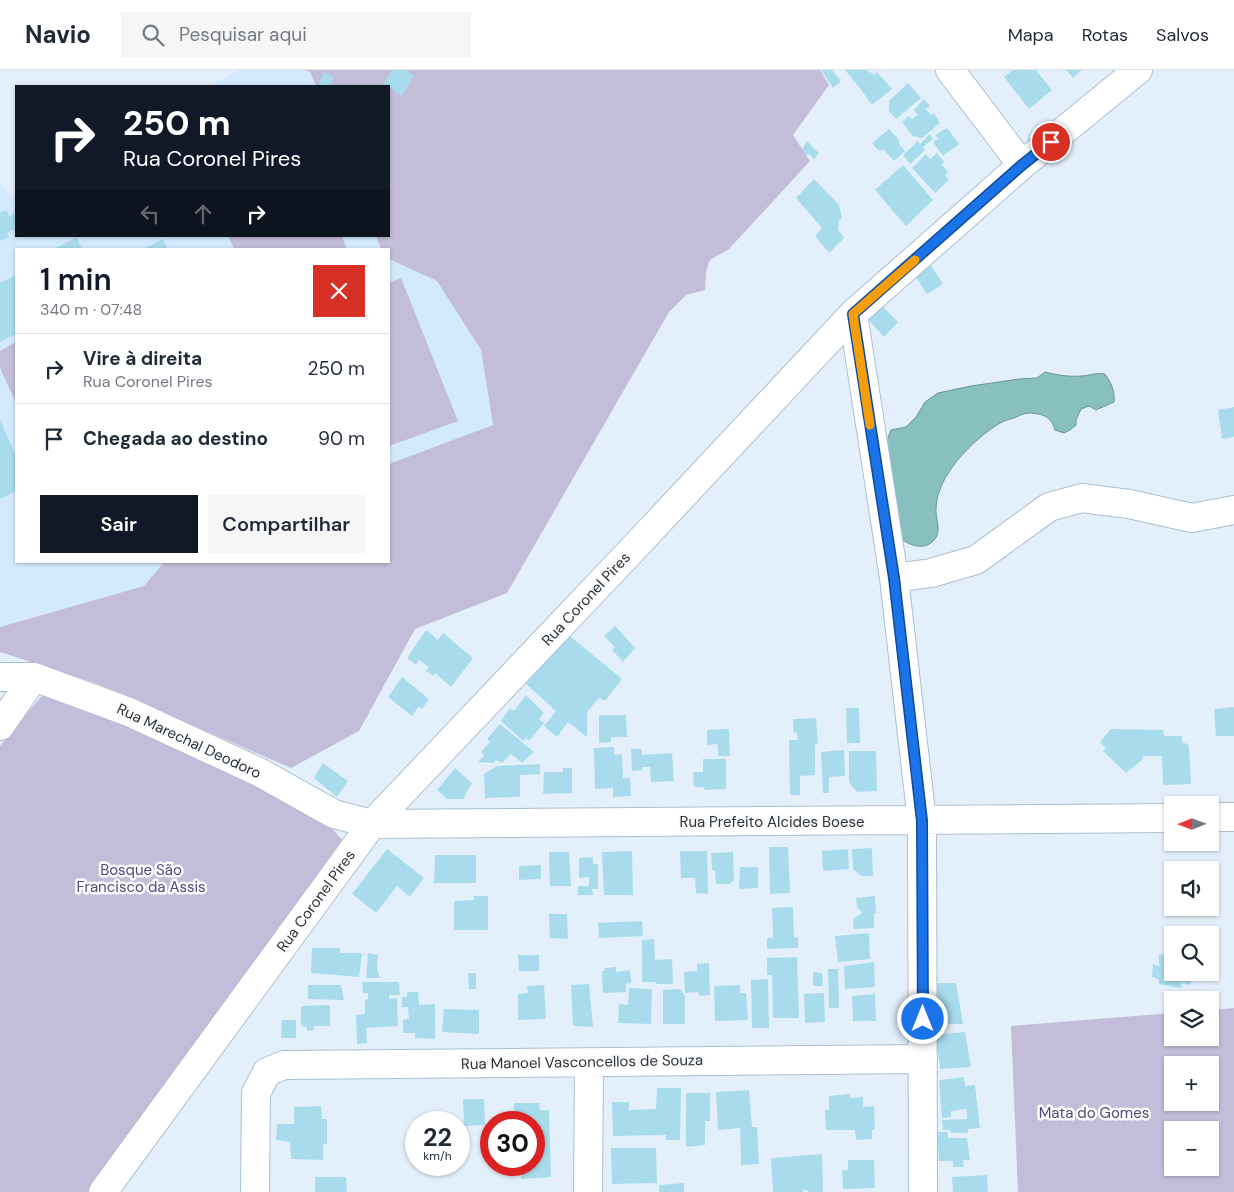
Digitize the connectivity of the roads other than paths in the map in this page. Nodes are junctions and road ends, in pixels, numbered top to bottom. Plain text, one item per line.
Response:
1 (950, 70) edge
2 (1138, 70) edge
3 (1022, 165) junction
4 (853, 314) junction
5 (1234, 510) edge
6 (894, 578) junction
7 (0, 677) edge
8 (34, 677) junction
9 (0, 726) edge
10 (1234, 817) edge
11 (1164, 818) edge
12 (1219, 818) edge
13 (922, 821) junction
14 (372, 824) junction
15 (923, 1059) junction
16 (590, 1062) junction
17 (103, 1192) edge
18 (255, 1192) edge
19 (588, 1192) edge
20 (923, 1192) edge

1 - 3 street
2 - 3 street, Rua Coronel Pires
3 - 4 street, Rua Coronel Pires
4 - 6 street
4 - 14 street, Rua Coronel Pires
5 - 6 street
6 - 13 street
7 - 8 street, Rua Marechal Deodoro
8 - 9 street
8 - 14 street, Rua Marechal Deodoro
10 - 12 street
11 - 13 street, Rua Prefeito Alcides Boese
13 - 14 street, Rua Prefeito Alcides Boese
13 - 15 street
14 - 17 street, Rua Coronel Pires
15 - 16 street, Rua Manoel Vasconcellos de Souza
15 - 20 street
16 - 18 street, Rua Manoel Vasconcellos de Souza
16 - 19 street

